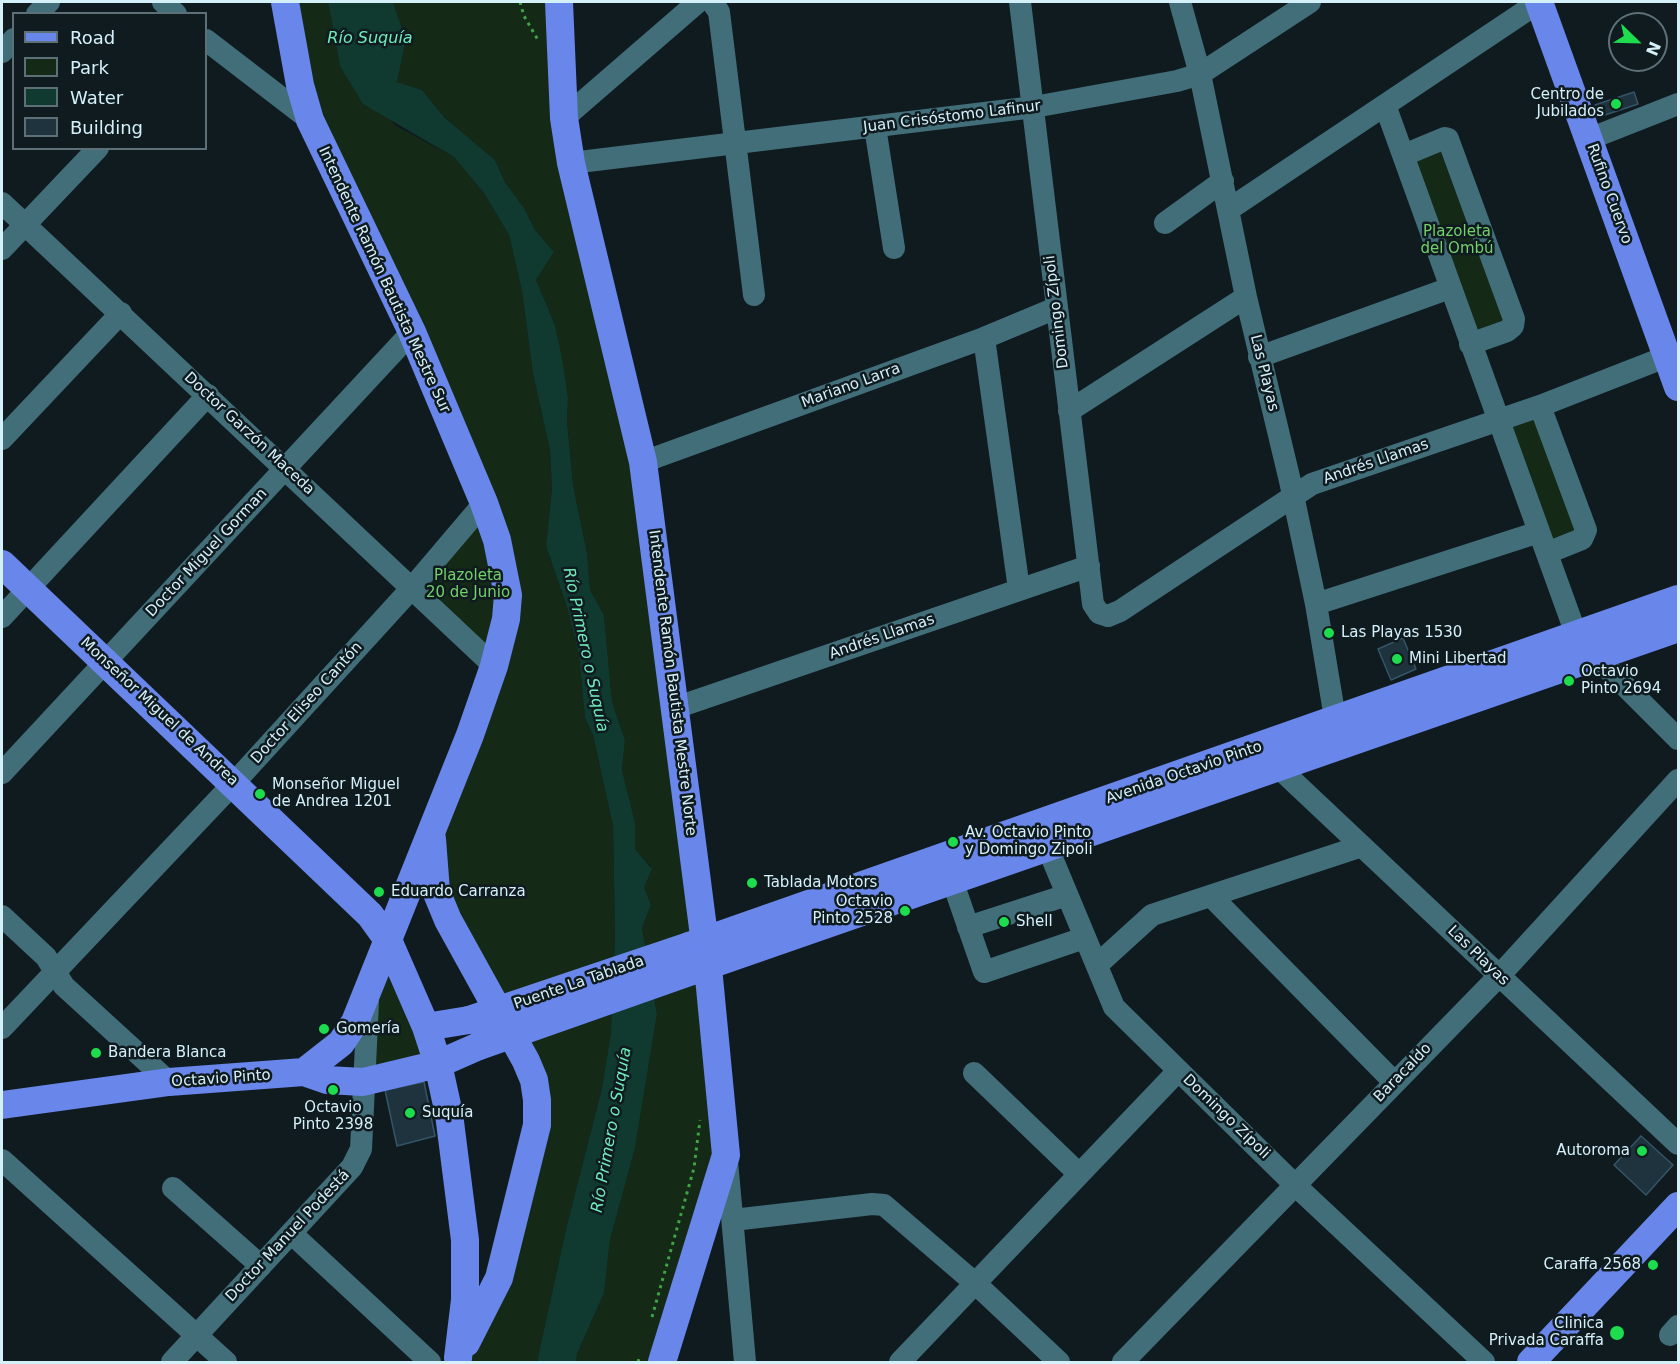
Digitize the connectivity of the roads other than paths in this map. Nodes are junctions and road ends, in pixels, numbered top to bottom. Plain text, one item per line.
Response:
1 (285, 2) edge
2 (559, 2) edge
3 (698, 2) edge
4 (712, 2) edge
5 (1020, 2) edge
6 (1180, 2) edge
7 (1310, 2) edge
8 (1539, 2) edge
9 (207, 41) edge
10 (1200, 74) junction
11 (1678, 104) edge
12 (1385, 105) junction
13 (1034, 107) junction
14 (564, 118) junction
15 (310, 120) junction
16 (876, 127) junction
17 (1589, 139) junction
18 (735, 144) junction
19 (96, 150) edge
20 (1404, 155) junction
21 (571, 163) junction
22 (1222, 182) junction
23 (2, 203) edge
24 (1228, 210) junction
25 (1165, 222) dead end
26 (25, 224) junction
27 (894, 248) dead end
28 (2, 249) edge
29 (1450, 288) junction
30 (754, 295) dead end
31 (1245, 297) junction
32 (1056, 308) junction
33 (121, 313) junction
34 (412, 332) junction
35 (984, 338) junction
36 (1669, 340) edge
37 (1470, 344) junction
38 (1259, 357) junction
39 (1678, 387) edge
40 (208, 395) junction
41 (1540, 406) junction
42 (1070, 411) junction
43 (1497, 420) junction
44 (2, 439) edge
45 (644, 462) junction
46 (286, 468) junction
47 (1293, 495) junction
48 (484, 503) junction
49 (1543, 543) junction
50 (2, 564) edge
51 (1089, 566) junction
52 (28, 589) junction
53 (411, 589) junction
54 (1019, 589) junction
55 (1678, 599) edge
56 (1316, 604) junction
57 (1107, 616) joint
58 (2, 617) edge
59 (1678, 628) edge
60 (1576, 634) junction
61 (1595, 656) junction
62 (106, 662) junction
63 (494, 666) junction
64 (675, 708) junction
65 (1338, 734) junction
66 (1678, 739) edge
67 (1278, 767) junction
68 (2, 773) edge
69 (1678, 780) edge
70 (234, 783) junction
71 (432, 828) junction
72 (1043, 835) junction
73 (1362, 846) junction
74 (952, 880) junction
75 (1067, 894) junction
76 (1211, 896) junction
77 (2, 916) edge
78 (968, 927) junction
79 (1084, 938) junction
80 (388, 940) junction
81 (698, 957) junction
82 (1096, 965) junction
83 (55, 972) junction
84 (1499, 976) junction
85 (369, 984) junction
86 (426, 1027) junction
87 (2, 1028) edge
88 (474, 1033) junction
89 (438, 1064) junction
90 (1178, 1071) junction
91 (304, 1072) junction
92 (974, 1072) dead end
93 (169, 1082) junction
94 (363, 1082) junction
95 (1394, 1082) junction
96 (2, 1105) edge
97 (1678, 1144) edge
98 (726, 1155) junction
99 (2, 1160) edge
100 (1078, 1174) junction
101 (1296, 1186) junction
102 (173, 1188) dead end
103 (1678, 1206) edge
104 (733, 1220) junction
105 (291, 1233) junction
106 (261, 1266) junction
107 (976, 1284) junction
108 (197, 1335) junction
109 (652, 1358) edge
110 (457, 1360) edge
111 (172, 1362) edge
112 (226, 1362) edge
113 (430, 1362) edge
114 (745, 1362) edge
115 (900, 1362) edge
116 (1059, 1362) edge
117 (1124, 1362) edge
118 (1484, 1362) edge
119 (1531, 1362) edge

1 - 15 main road, Intendente Ramón Bautista Mestre Sur
2 - 14 main road, Intendente Ramón Bautista Mestre Norte
3 - 14 street
4 - 18 street
5 - 13 street, Domingo Zípoli
6 - 10 street, Las Playas
7 - 10 street, Juan Crisóstomo Lafinur
8 - 12 street
8 - 17 main road, Rufino Cuervo
9 - 15 street
10 - 13 street, Juan Crisóstomo Lafinur
10 - 22 street, Las Playas
11 - 17 street
12 - 20 street
12 - 24 street
13 - 16 street, Juan Crisóstomo Lafinur
13 - 32 street, Domingo Zípoli
14 - 21 main road, Intendente Ramón Bautista Mestre Norte
15 - 34 main road, Intendente Ramón Bautista Mestre Sur
16 - 18 street, Juan Crisóstomo Lafinur
16 - 27 street
17 - 36 main road, Rufino Cuervo
18 - 21 street, Juan Crisóstomo Lafinur
18 - 30 street
19 - 26 street
20 - 29 street
20 - 37 street
21 - 45 main road, Intendente Ramón Bautista Mestre Norte
22 - 24 street, Las Playas
22 - 25 street
23 - 26 street, Doctor Garzón Maceda
24 - 31 street, Las Playas
26 - 28 street
26 - 33 street, Doctor Garzón Maceda
29 - 37 street
29 - 38 street
31 - 38 street, Las Playas
31 - 42 street
32 - 35 street, Mariano Larra
32 - 42 street, Domingo Zípoli
33 - 40 street, Doctor Garzón Maceda
33 - 44 street
34 - 46 street, Doctor Miguel Gorman
34 - 48 main road, Intendente Ramón Bautista Mestre Sur
35 - 45 street, Mariano Larra
35 - 54 street
36 - 39 main road, Rufino Cuervo
36 - 41 street, Andrés Llamas
37 - 43 street
38 - 47 street, Las Playas
40 - 46 street, Doctor Garzón Maceda
40 - 52 street
41 - 43 street, Andrés Llamas
41 - 49 street
42 - 51 street, Domingo Zípoli
43 - 47 street, Andrés Llamas
43 - 49 street
45 - 64 main road, Intendente Ramón Bautista Mestre Norte
46 - 53 street, Doctor Garzón Maceda
46 - 62 street, Doctor Miguel Gorman
47 - 56 street, Las Playas
47 - 57 street, Andrés Llamas
48 - 53 street, Doctor Eliseo Cantón
48 - 63 main road, Intendente Ramón Bautista Mestre Sur
49 - 56 street
49 - 60 street
50 - 52 main road, Monseñor Miguel de Andrea
51 - 54 street, Andrés Llamas
51 - 57 street, Domingo Zípoli
52 - 58 street
52 - 62 main road, Monseñor Miguel de Andrea
53 - 63 street, Doctor Garzón Maceda
53 - 70 street, Doctor Eliseo Cantón
54 - 64 street, Andrés Llamas
55 - 60 main road, Avenida Octavio Pinto
56 - 65 street, Las Playas
59 - 61 main road, Avenida Octavio Pinto
60 - 65 main road, Avenida Octavio Pinto
61 - 65 main road, Avenida Octavio Pinto
61 - 66 street
62 - 68 street, Doctor Miguel Gorman
62 - 70 main road, Monseñor Miguel de Andrea
63 - 71 main road, Intendente Ramón Bautista Mestre Sur
64 - 81 main road, Intendente Ramón Bautista Mestre Norte
65 - 67 main road, Avenida Octavio Pinto
65 - 72 main road, Avenida Octavio Pinto
67 - 72 main road, Avenida Octavio Pinto
67 - 73 street, Las Playas
69 - 84 street, Baracaldo
70 - 80 main road, Monseñor Miguel de Andrea
70 - 83 street, Doctor Eliseo Cantón
71 - 80 main road, Intendente Ramón Bautista Mestre Sur
71 - 110 main road, Intendente Ramón Bautista Mestre Sur
72 - 74 main road, Avenida Octavio Pinto
72 - 75 street, Domingo Zípoli
72 - 81 main road, Avenida Octavio Pinto
73 - 76 street
73 - 84 street, Las Playas
74 - 78 street
74 - 81 main road, Avenida Octavio Pinto
75 - 78 street
75 - 79 street, Domingo Zípoli
76 - 82 street
76 - 95 street
77 - 83 street
78 - 79 street
79 - 82 street, Domingo Zípoli
80 - 85 main road
80 - 86 main road, Intendente Ramón Bautista Mestre Sur
81 - 88 main road, Puente La Tablada, bridge
81 - 98 main road, Intendente Ramón Bautista Mestre Norte
82 - 90 street, Domingo Zípoli
83 - 87 street, Doctor Eliseo Cantón
83 - 93 street
84 - 95 street, Baracaldo
84 - 97 street, Las Playas
85 - 91 main road
85 - 94 street, Doctor Manuel Podestá
86 - 88 main road
86 - 89 main road, Intendente Ramón Bautista Mestre Sur
88 - 89 main road
89 - 94 main road, Octavio Pinto
89 - 110 main road, Intendente Ramón Bautista Mestre Sur
90 - 100 street
90 - 101 street, Domingo Zípoli
91 - 93 main road, Octavio Pinto
91 - 94 main road, Octavio Pinto
92 - 100 street
93 - 96 main road, Octavio Pinto
94 - 105 street, Doctor Manuel Podestá
95 - 101 street, Baracaldo
98 - 104 street
98 - 109 main road, Intendente Ramón Bautista Mestre Norte
99 - 108 street
100 - 107 street
101 - 117 street, Baracaldo
101 - 118 street, Domingo Zípoli
102 - 106 street
103 - 119 main road
104 - 107 street
104 - 114 street
105 - 106 street, Doctor Manuel Podestá
105 - 113 street
106 - 108 street, Doctor Manuel Podestá
107 - 115 street
107 - 116 street
108 - 111 street, Doctor Manuel Podestá
108 - 112 street

